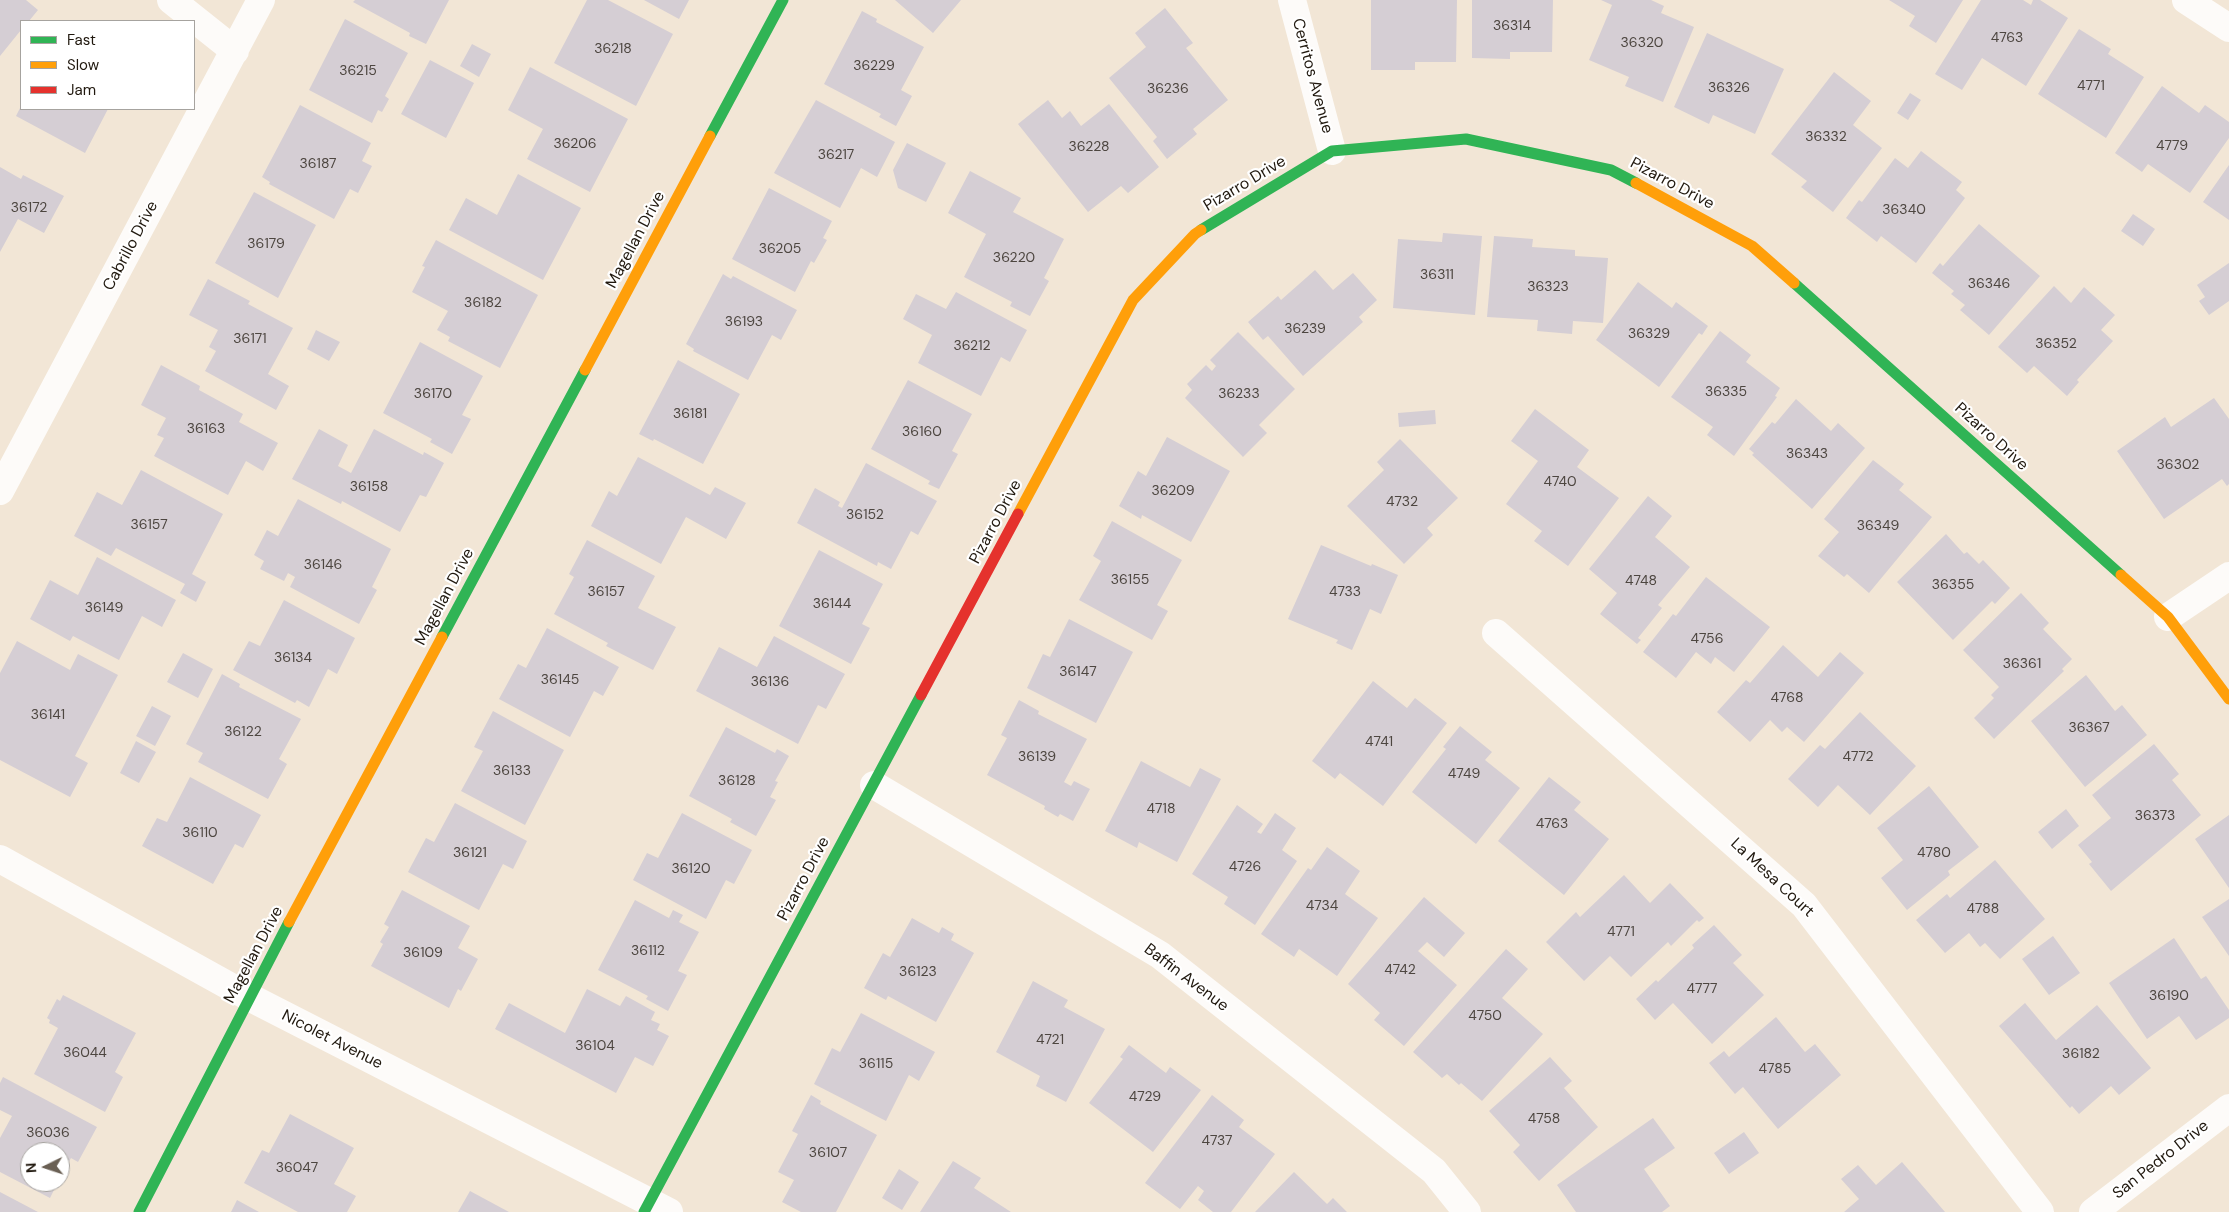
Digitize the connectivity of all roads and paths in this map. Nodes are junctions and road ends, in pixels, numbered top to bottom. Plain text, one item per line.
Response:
1 (171, 0) edge
2 (261, 0) edge
3 (783, 0) edge
4 (1292, 0) edge
5 (2186, 0) edge
6 (2229, 28) edge
7 (235, 51) junction
8 (1332, 151) junction
9 (0, 492) edge
10 (2229, 576) edge
11 (2168, 617) junction
12 (1496, 633) dead end
13 (2229, 699) edge
14 (874, 786) junction
15 (0, 859) edge
16 (249, 997) junction
17 (2229, 1108) edge
18 (654, 1209) edge
19 (139, 1212) edge
20 (1466, 1212) edge
21 (2040, 1212) edge
22 (2094, 1212) edge

1 - 7 street
2 - 7 street, Cabrillo Drive
3 - 16 street, Magellan Drive
4 - 8 street, Cerritos Avenue
5 - 6 street
7 - 9 street, Cabrillo Drive
8 - 11 street, Pizarro Drive
8 - 14 street, Pizarro Drive
10 - 11 street
11 - 13 street, Pizarro Drive
12 - 21 street, La Mesa Court
14 - 18 street, Pizarro Drive
14 - 20 street, Baffin Avenue
15 - 16 street, Nicolet Avenue
16 - 18 street, Nicolet Avenue
16 - 19 street, Magellan Drive
17 - 22 street, San Pedro Drive

